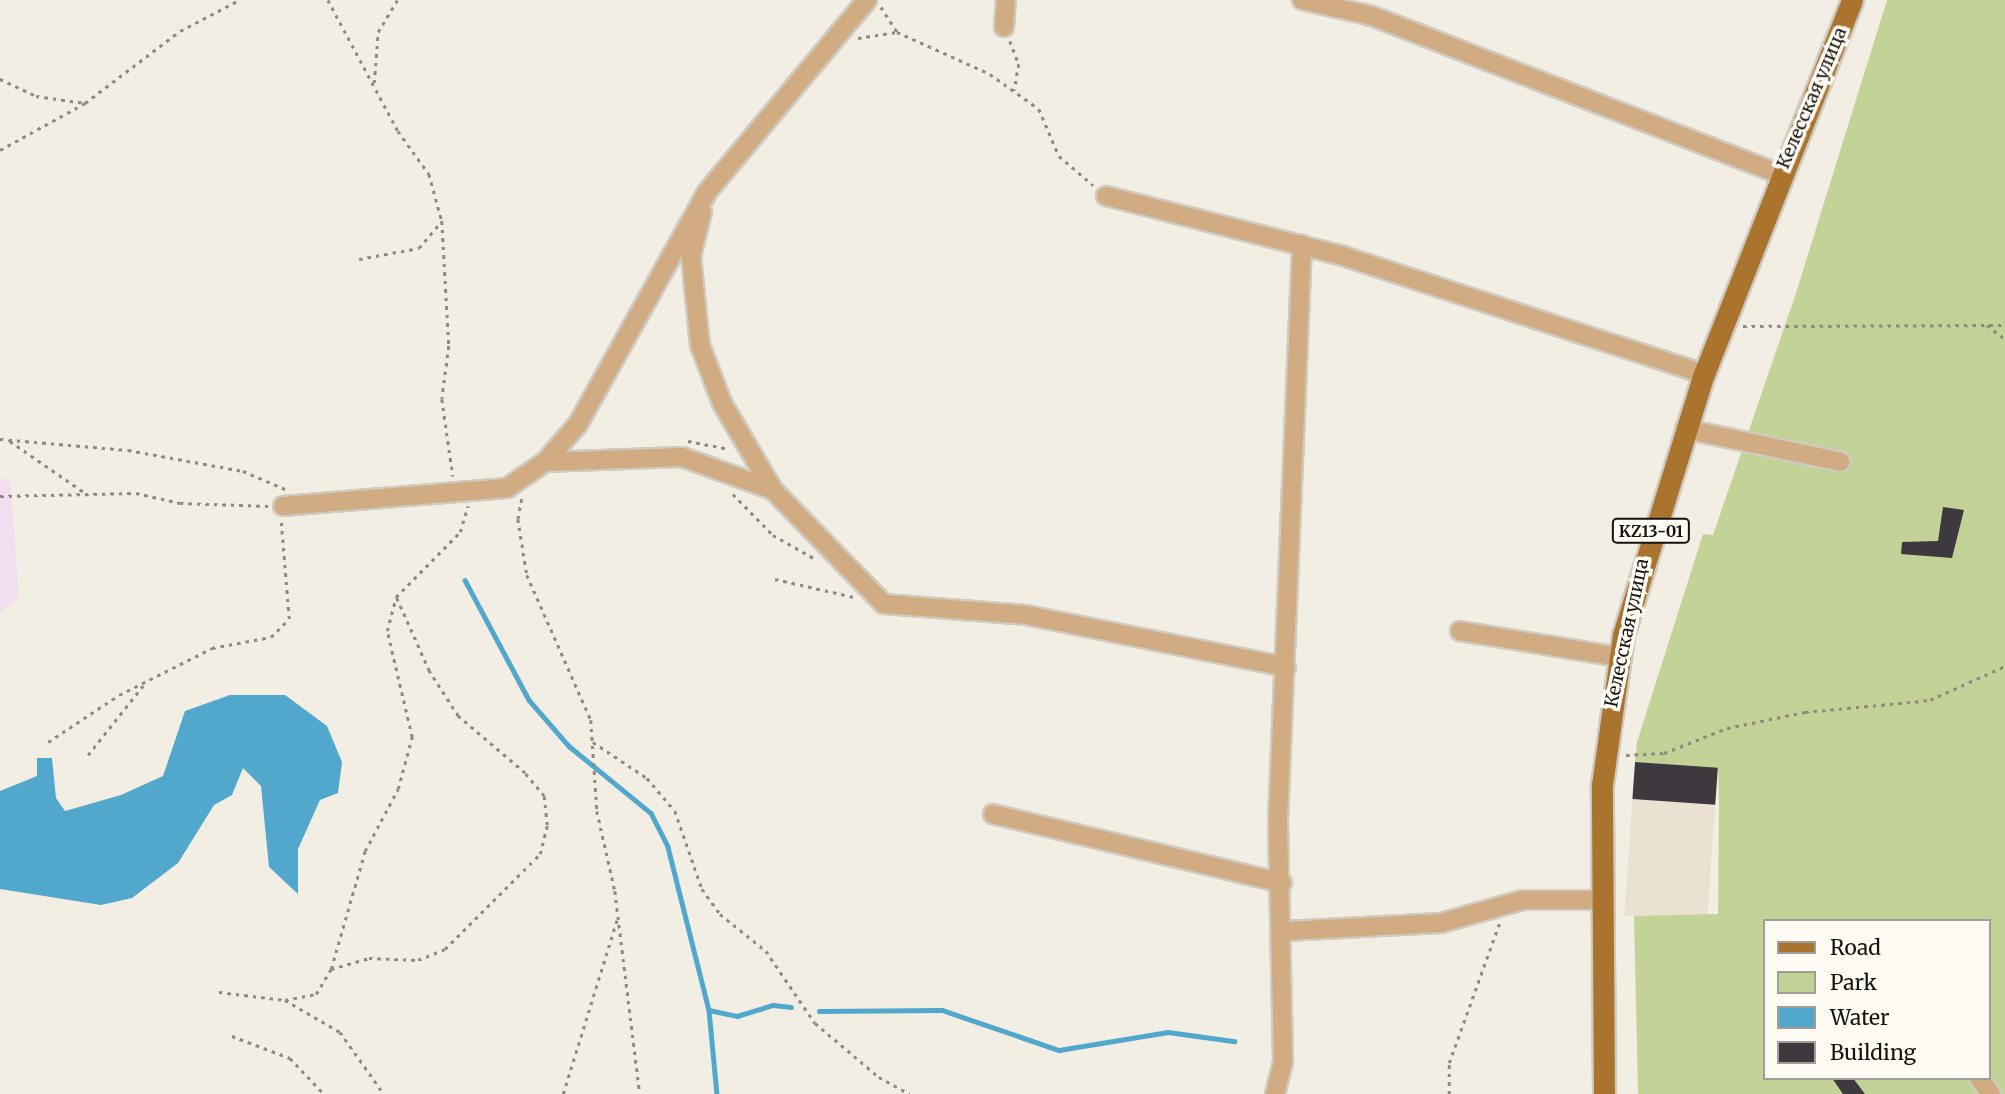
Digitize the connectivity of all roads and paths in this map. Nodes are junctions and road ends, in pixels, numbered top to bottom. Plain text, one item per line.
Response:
1 (239, 0) edge
2 (328, 0) edge
3 (397, 0) edge
4 (867, 0) edge
5 (877, 0) edge
6 (1006, 0) edge
7 (1302, 0) edge
8 (1852, 0) edge
9 (1004, 27) joint
10 (0, 79) edge
11 (374, 83) junction
12 (1014, 91) junction
13 (85, 103) junction
14 (0, 150) edge
15 (1780, 174) junction
16 (708, 192) junction
17 (1106, 196) joint
18 (442, 221) junction
19 (1303, 244) junction
20 (359, 259) dead end
21 (1987, 325) junction
22 (2005, 325) edge
23 (1722, 326) junction
24 (2005, 338) edge
25 (1703, 374) junction
26 (1685, 429) junction
27 (0, 439) edge
28 (10, 441) junction
29 (545, 462) junction
30 (1841, 462) dead end
31 (527, 475) junction
32 (773, 490) junction
33 (730, 492) dead end
34 (466, 494) junction
35 (89, 495) junction
36 (0, 496) edge
37 (318, 503) junction
38 (283, 506) junction
39 (841, 565) junction
40 (775, 579) dead end
41 (396, 597) junction
42 (884, 604) junction
43 (1460, 631) dead end
44 (1619, 657) junction
45 (2005, 666) edge
46 (1286, 667) junction
47 (146, 681) junction
48 (48, 742) dead end
49 (593, 742) junction
50 (89, 755) dead end
51 (1605, 757) junction
52 (993, 814) dead end
53 (1282, 883) junction
54 (1600, 900) junction
55 (1507, 905) junction
56 (618, 916) junction
57 (1285, 931) junction
58 (331, 969) junction
59 (219, 992) dead end
60 (285, 1000) junction
61 (232, 1036) dead end
62 (324, 1094) edge
63 (384, 1094) edge
64 (563, 1094) edge
65 (640, 1094) edge
66 (910, 1094) edge
67 (1275, 1094) edge
68 (1449, 1094) edge
69 (1604, 1094) edge

1 - 13 path
2 - 11 path
3 - 11 path
4 - 16 street
5 - 12 path
6 - 9 street
7 - 15 street
8 - 15 main road, Келесская улица / KZ13-01
9 - 12 path
10 - 13 path
11 - 18 path
12 - 17 path
13 - 14 path
15 - 23 main road, Келесская улица / KZ13-01
16 - 29 street
16 - 32 street
17 - 19 street
18 - 20 path
18 - 34 path
19 - 25 street
19 - 46 street
21 - 22 path
21 - 23 path
21 - 24 path
23 - 25 main road, Келесская улица / KZ13-01
25 - 26 main road, Келесская улица / KZ13-01
26 - 30 street
26 - 44 main road, Келесская улица / KZ13-01
27 - 28 path
28 - 35 path
28 - 37 path
29 - 31 street
29 - 32 street
31 - 34 street
31 - 49 path
32 - 39 street
33 - 39 path
34 - 37 street
34 - 41 path
35 - 36 path
35 - 38 path
37 - 38 street
38 - 47 path
39 - 42 street
40 - 42 path
41 - 58 path
41 - 58 path
42 - 46 street
43 - 44 street
44 - 51 main road, Келесская улица / KZ13-01
45 - 51 path
46 - 53 street
47 - 48 path
47 - 50 path
49 - 56 path
49 - 66 path
51 - 54 main road, Келесская улица / KZ13-01
52 - 53 street
53 - 57 street
54 - 55 street
54 - 69 main road, Келесская улица / KZ13-01
55 - 57 street
55 - 68 path
56 - 64 path
56 - 65 path
57 - 67 street
58 - 60 path
59 - 60 path
60 - 63 path
61 - 62 path

